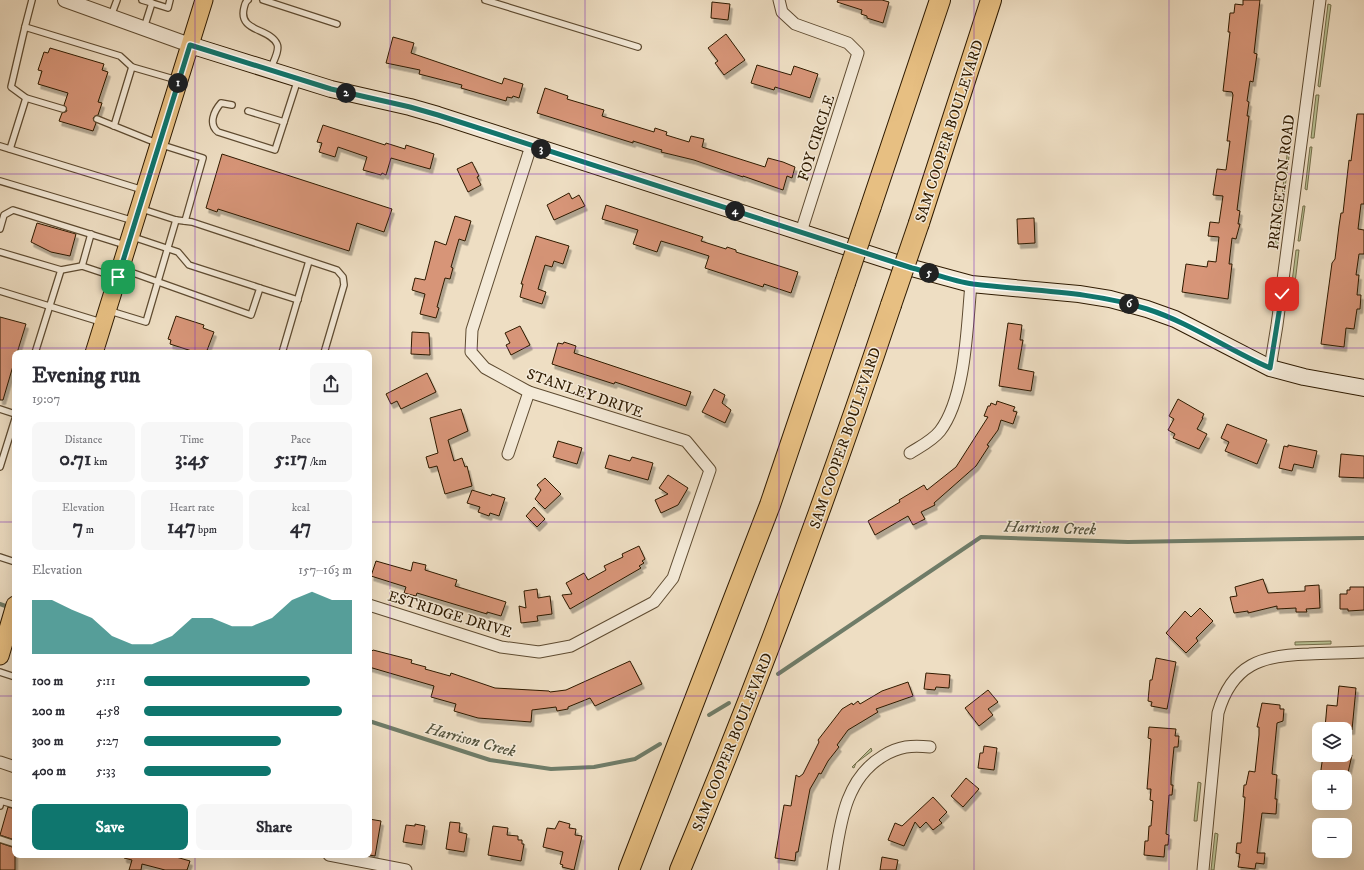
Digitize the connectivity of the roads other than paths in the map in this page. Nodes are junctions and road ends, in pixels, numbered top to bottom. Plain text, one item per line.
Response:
1 (32, 0) edge
2 (65, 0) edge
3 (117, 0) edge
4 (142, 0) edge
5 (170, 0) edge
6 (204, 0) edge
7 (248, 0) edge
8 (263, 0) edge
9 (485, 0) edge
10 (779, 0) edge
11 (940, 0) edge
12 (991, 0) edge
13 (1320, 0) edge
14 (85, 3) edge
15 (152, 3) junction
16 (111, 16) junction
17 (337, 24) dead end
18 (25, 27) junction
19 (144, 28) junction
20 (190, 45) junction
21 (638, 47) dead end
22 (132, 67) junction
23 (270, 70) junction
24 (298, 79) junction
25 (179, 81) junction
26 (26, 98) junction
27 (232, 105) dead end
28 (63, 109) dead end
29 (248, 111) dead end
30 (97, 119) dead end
31 (284, 122) junction
32 (114, 126) junction
33 (159, 144) junction
34 (0, 146) edge
35 (532, 146) junction
36 (10, 149) junction
37 (0, 181) edge
38 (145, 191) junction
39 (176, 220) junction
40 (185, 221) junction
41 (133, 228) junction
42 (0, 229) edge
43 (801, 232) junction
44 (91, 234) junction
45 (167, 248) junction
46 (0, 252) edge
47 (309, 261) junction
48 (82, 266) junction
49 (60, 270) junction
50 (119, 273) junction
51 (158, 282) junction
52 (971, 284) junction
53 (260, 288) junction
54 (0, 291) edge
55 (298, 300) junction
56 (49, 306) junction
57 (105, 316) junction
58 (36, 350) edge
59 (95, 350) edge
60 (283, 350) edge
61 (325, 350) edge
62 (1270, 368) junction
63 (1364, 388) edge
64 (529, 392) junction
65 (0, 409) edge
66 (12, 413) edge
67 (12, 426) edge
68 (3, 448) edge
69 (910, 452) dead end
70 (508, 454) dead end
71 (0, 468) edge
72 (710, 470) joint
73 (0, 557) edge
74 (12, 561) edge
75 (372, 606) edge
76 (12, 615) edge
77 (4, 642) edge
78 (1364, 652) edge
79 (0, 672) edge
80 (12, 676) edge
81 (930, 747) dead end
82 (0, 762) edge
83 (12, 766) edge
84 (12, 804) edge
85 (0, 806) edge
86 (0, 839) edge
87 (12, 843) edge
88 (344, 858) edge
89 (406, 870) edge
90 (629, 870) edge
91 (680, 870) edge
92 (833, 870) edge
93 (1203, 870) edge

1 - 18 lane
2 - 14 street
3 - 16 lane
4 - 15 lane
5 - 15 lane
6 - 20 main road
7 - 23 lane
8 - 17 lane
9 - 21 lane
10 - 43 street, FOY CIRCLE
11 - 90 highway, bridge
12 - 91 highway, SAM COOPER BOULEVARD, bridge
13 - 62 street, PRINCETON ROAD
14 - 16 street
15 - 19 lane
16 - 19 street
18 - 22 lane
18 - 26 lane
19 - 20 street
20 - 23 main road
20 - 25 main road
22 - 25 lane
22 - 32 lane
23 - 24 main road
24 - 31 lane
24 - 35 main road
25 - 33 main road
26 - 28 lane
26 - 36 lane
27 - 31 lane
29 - 31 lane
30 - 32 lane
32 - 33 lane
33 - 38 main road
33 - 40 lane
34 - 36 lane
35 - 43 main road
35 - 64 street, STANLEY DRIVE
36 - 38 lane
37 - 41 lane
38 - 41 main road
39 - 40 lane
39 - 41 lane
39 - 45 lane
40 - 47 lane
41 - 44 lane
41 - 45 lane
41 - 50 main road
42 - 44 lane
43 - 52 main road
44 - 48 lane
45 - 51 lane
45 - 53 lane
46 - 49 lane
47 - 55 lane
47 - 61 lane
48 - 49 lane
48 - 50 lane
49 - 56 lane
50 - 51 lane
50 - 57 main road
51 - 53 lane
51 - 57 lane
52 - 62 main road
52 - 69 street
53 - 55 lane
54 - 56 lane
55 - 60 lane
56 - 57 lane
56 - 58 lane
57 - 59 main road
62 - 63 main road
64 - 70 street
64 - 72 street, STANLEY DRIVE
65 - 66 lane
67 - 68 lane
68 - 71 lane
72 - 75 street, ESTRIDGE DRIVE
73 - 74 lane
76 - 77 main road
78 - 93 street
79 - 80 lane
81 - 92 street
82 - 83 street
84 - 85 lane
86 - 87 lane
88 - 89 street

